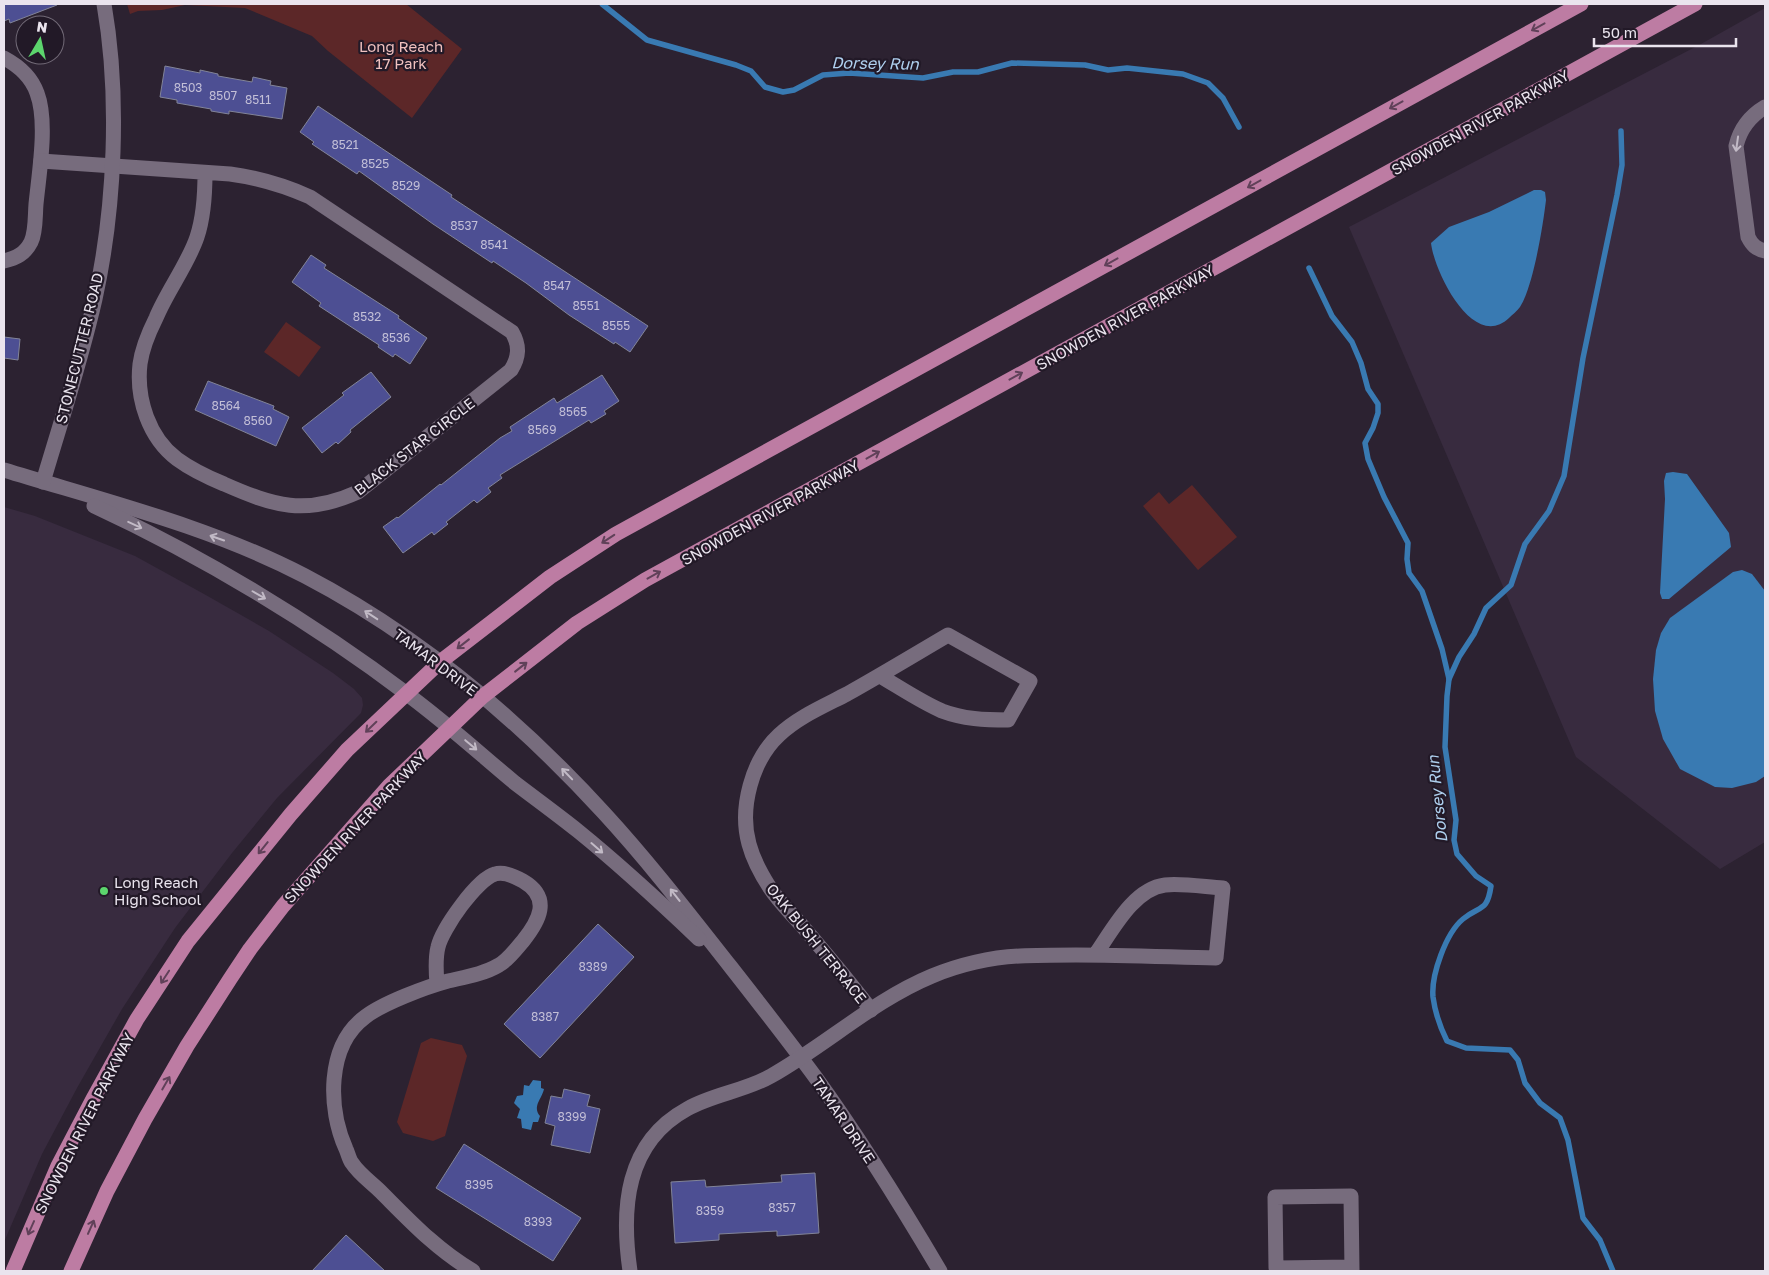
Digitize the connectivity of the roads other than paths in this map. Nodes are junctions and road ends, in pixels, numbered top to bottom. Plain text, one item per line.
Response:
1 (104, 4) edge
2 (1581, 4) edge
3 (1695, 4) edge
4 (4, 58) edge
5 (1765, 107) edge
6 (40, 161) junction
7 (113, 166) junction
8 (205, 173) junction
9 (1765, 251) edge
10 (4, 261) edge
11 (4, 470) edge
12 (43, 482) junction
13 (440, 662) junction
14 (880, 676) junction
15 (406, 693) junction
16 (482, 697) junction
17 (450, 727) junction
18 (1095, 955) junction
19 (737, 975) junction
20 (438, 984) junction
21 (871, 1010) junction
22 (800, 1058) junction
23 (1352, 1269) edge
24 (13, 1271) edge
25 (71, 1271) edge
26 (472, 1271) edge
27 (630, 1271) edge
28 (940, 1271) edge

1 - 7 street, STONECUTTER ROAD
2 -> 13 main road, SNOWDEN RIVER PARKWAY
16 -> 3 main road, SNOWDEN RIVER PARKWAY
4 - 6 street
5 -> 9 street
6 - 7 street, BLACK STAR CIRCLE
6 - 10 street
7 - 8 street, BLACK STAR CIRCLE
7 - 12 street, STONECUTTER ROAD
8 - 8 street, BLACK STAR CIRCLE
11 - 12 street, TAMAR DRIVE
13 -> 12 street, TAMAR DRIVE
12 -> 15 street, TAMAR DRIVE
13 - 15 main road, SNOWDEN RIVER PARKWAY
13 - 16 street, TAMAR DRIVE
14 - 14 street, OAK BUSH TERRACE
14 - 21 street, OAK BUSH TERRACE
15 - 17 street, TAMAR DRIVE
15 -> 24 main road, SNOWDEN RIVER PARKWAY
16 - 17 main road, SNOWDEN RIVER PARKWAY
19 -> 16 street, TAMAR DRIVE
17 -> 19 street, TAMAR DRIVE
25 -> 17 main road, SNOWDEN RIVER PARKWAY
18 - 18 street
18 - 21 street
19 - 22 street, TAMAR DRIVE
20 - 20 street
20 - 26 street
21 - 22 street
22 - 27 street
22 - 28 street, TAMAR DRIVE
23 - 23 street

